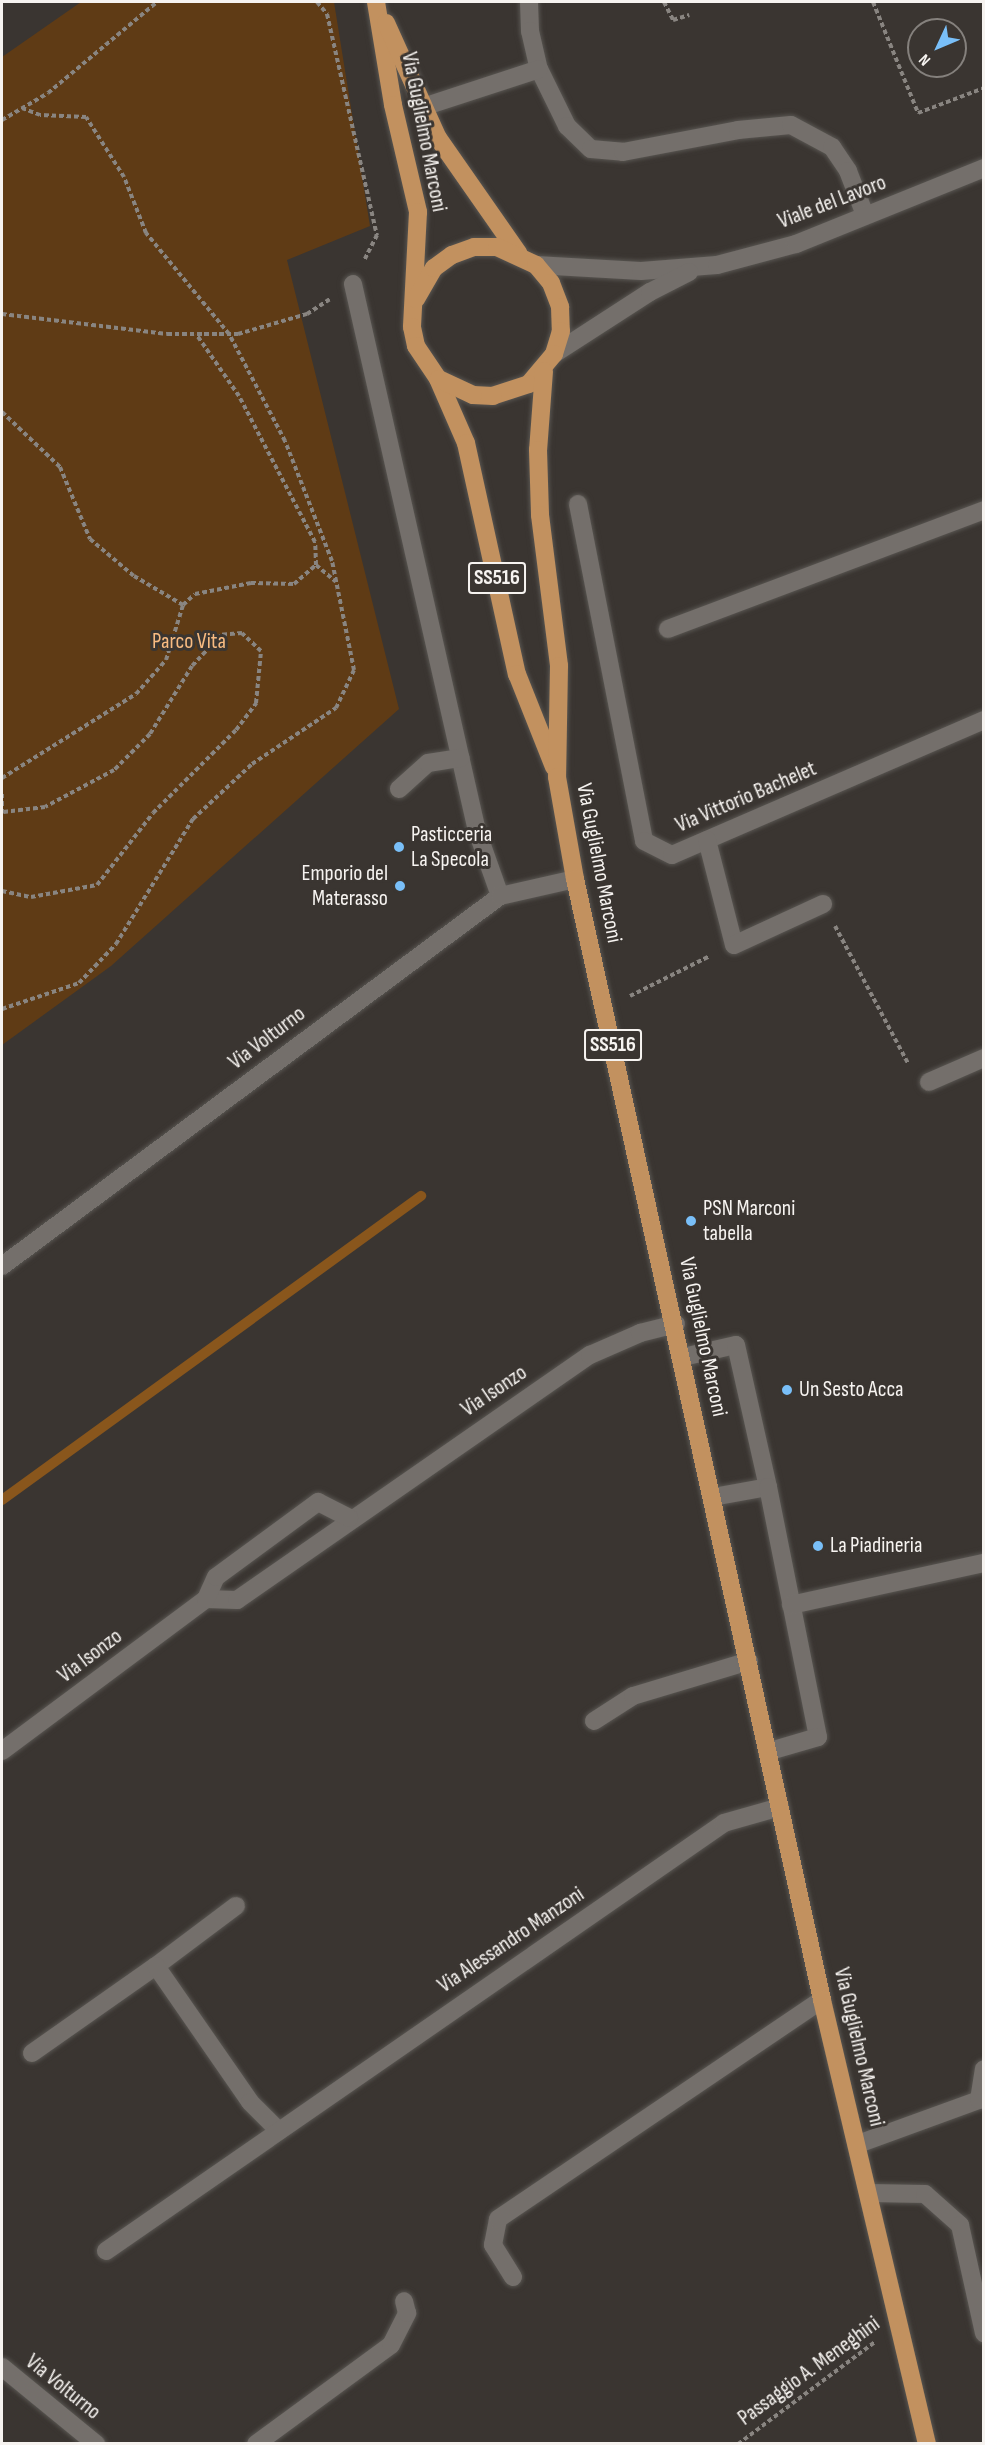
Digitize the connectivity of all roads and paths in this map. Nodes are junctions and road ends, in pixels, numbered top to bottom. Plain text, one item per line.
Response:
1 (157, 2) edge
2 (317, 2) edge
3 (377, 2) edge
4 (529, 2) edge
5 (664, 2) edge
6 (873, 2) edge
7 (688, 15) dead end
8 (539, 69) junction
9 (984, 88) edge
10 (423, 107) junction
11 (22, 108) junction
12 (2, 120) edge
13 (984, 168) edge
14 (865, 215) junction
15 (519, 254) junction
16 (536, 265) junction
17 (694, 270) junction
18 (353, 284) junction
19 (413, 308) junction
20 (2, 314) edge
21 (196, 334) junction
22 (229, 334) junction
23 (554, 354) junction
24 (544, 370) junction
25 (438, 379) junction
26 (2, 412) edge
27 (578, 504) dead end
28 (984, 510) edge
29 (316, 565) junction
30 (337, 583) junction
31 (183, 605) junction
32 (668, 629) dead end
33 (984, 720) edge
34 (461, 758) junction
35 (558, 777) junction
36 (2, 778) edge
37 (399, 789) dead end
38 (2, 794) edge
39 (2, 814) edge
40 (707, 840) junction
41 (575, 879) junction
42 (2, 891) edge
43 (501, 896) junction
44 (823, 904) joint
45 (734, 945) junction
46 (630, 996) dead end
47 (2, 1009) edge
48 (984, 1058) edge
49 (922, 1079) joint
50 (2, 1266) edge
51 (676, 1324) junction
52 (683, 1357) junction
53 (768, 1487) junction
54 (713, 1497) junction
55 (349, 1518) junction
56 (984, 1563) edge
57 (206, 1599) junction
58 (791, 1605) junction
59 (749, 1661) junction
60 (594, 1721) dead end
61 (2, 1751) edge
62 (768, 1752) junction
63 (780, 1808) junction
64 (236, 1906) dead end
65 (156, 1966) junction
66 (822, 2000) junction
67 (32, 2053) dead end
68 (984, 2068) edge
69 (279, 2131) junction
70 (858, 2144) junction
71 (869, 2193) junction
72 (106, 2251) dead end
73 (513, 2277) dead end
74 (404, 2301) dead end
75 (981, 2311) edge
76 (899, 2325) junction
77 (984, 2332) edge
78 (2, 2367) edge
79 (96, 2444) edge
80 (256, 2444) edge
81 (738, 2444) edge
82 (927, 2444) edge

1 - 11 path
2 - 18 path
3 - 10 main road, Via Guglielmo Marconi / SS516
3 - 19 main road, Via Guglielmo Marconi / SS516
4 - 8 street
5 - 7 path
6 - 9 path
8 - 10 street
8 - 14 street
10 - 15 main road, Via Guglielmo Marconi / SS516
11 - 12 path
11 - 22 path
13 - 14 street, Viale del Lavoro
14 - 17 street, Viale del Lavoro
15 - 16 main road, Via Guglielmo Marconi / SS516
15 - 19 main road, Via Guglielmo Marconi / SS516
16 - 17 street, Viale del Lavoro
16 - 23 main road, Via Guglielmo Marconi / SS516
17 - 23 street, Viale del Lavoro
18 - 22 path
18 - 34 street
19 - 25 main road, Via Guglielmo Marconi / SS516
20 - 21 path
21 - 22 path
21 - 29 path
22 - 30 path
23 - 24 main road, Via Guglielmo Marconi / SS516
24 - 25 main road, Via Guglielmo Marconi / SS516
24 - 35 main road, Via Guglielmo Marconi / SS516
25 - 35 main road, Via Guglielmo Marconi / SS516
26 - 31 path
27 - 40 street, Via Vittorio Bachelet
28 - 32 street
29 - 30 path
29 - 31 path
30 - 47 path
31 - 36 path
33 - 40 street, Via Vittorio Bachelet
34 - 37 street
34 - 43 street
35 - 41 main road, Via Guglielmo Marconi / SS516
38 - 39 path
39 - 42 path
40 - 45 street
41 - 43 street, Via Volturno
41 - 51 main road, Via Guglielmo Marconi / SS516
43 - 50 street, Via Volturno
44 - 45 street
44 - 49 path
45 - 46 path
48 - 49 street
51 - 52 main road, Via Guglielmo Marconi
51 - 55 street, Via Isonzo
52 - 53 street
52 - 54 main road, Via Guglielmo Marconi
53 - 54 street
53 - 58 street
54 - 59 main road, Via Guglielmo Marconi
55 - 57 street, Via Isonzo
55 - 57 street, Via Isonzo
56 - 58 street
57 - 61 street, Via Isonzo
58 - 62 street
59 - 60 street
59 - 62 main road, Via Guglielmo Marconi
62 - 63 main road, Via Guglielmo Marconi
63 - 66 main road, Via Guglielmo Marconi
63 - 69 street, Via Alessandro Manzoni
64 - 65 street
65 - 67 street
65 - 69 street
66 - 70 main road, Via Guglielmo Marconi
66 - 73 street
68 - 70 street
69 - 72 street, Via Alessandro Manzoni
70 - 71 main road, Via Guglielmo Marconi
71 - 75 street
71 - 76 main road, Via Guglielmo Marconi
74 - 80 street
75 - 77 street
76 - 81 path, Passaggio A. Meneghini
76 - 82 main road, Via Guglielmo Marconi
78 - 79 street, Via Volturno

